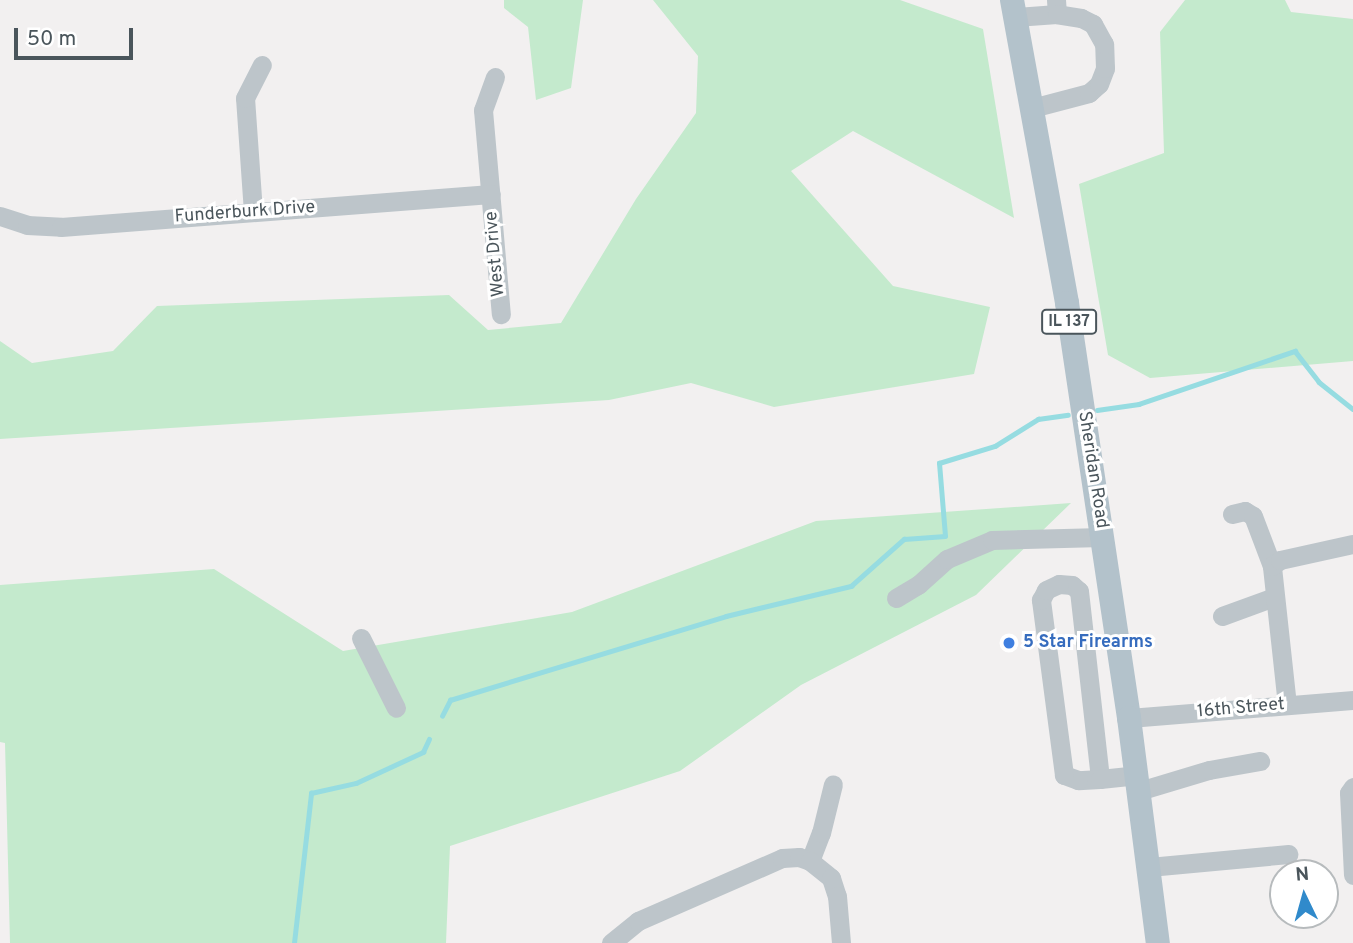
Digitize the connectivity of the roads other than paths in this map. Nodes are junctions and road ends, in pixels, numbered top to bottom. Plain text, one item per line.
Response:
1 (1056, 7) edge
2 (1014, 8) edge
3 (262, 65) dead end
4 (495, 77) dead end
5 (1032, 108) junction
6 (491, 194) junction
7 (253, 212) junction
8 (0, 216) edge
9 (501, 314) dead end
10 (1232, 514) dead end
11 (1102, 537) junction
12 (1352, 544) edge
13 (1272, 566) junction
14 (1274, 597) junction
15 (896, 598) dead end
16 (1222, 615) dead end
17 (361, 638) dead end
18 (1353, 700) edge
19 (1287, 705) junction
20 (396, 708) dead end
21 (1129, 718) junction
22 (1260, 761) dead end
23 (1100, 779) junction
24 (1138, 783) junction
25 (833, 784) dead end
26 (1353, 787) edge
27 (1288, 854) dead end
28 (810, 861) junction
29 (1149, 867) junction
30 (1353, 875) edge
31 (611, 943) edge
32 (841, 943) edge
33 (1158, 943) edge

1 - 2 street
1 - 5 street
2 - 5 main road, Sheridan Road / IL 137
3 - 7 street
4 - 6 street, West Drive
5 - 11 main road, Sheridan Road / IL 137
6 - 7 street, Funderburk Drive
6 - 9 street, West Drive
7 - 8 street, Funderburk Drive
10 - 13 street
11 - 15 street
11 - 21 main road, Sheridan Road / IL 137
12 - 13 street
13 - 14 street
14 - 16 street
14 - 19 street
17 - 20 street
18 - 19 street, 16th Street
19 - 21 street, 16th Street
21 - 24 main road, Sheridan Road / IL 137
22 - 24 street
23 - 23 street
23 - 24 street
24 - 29 main road, Sheridan Road / IL 137
25 - 28 street
26 - 30 street
27 - 29 street
28 - 31 street
28 - 32 street
29 - 33 main road, Sheridan Road / IL 137

